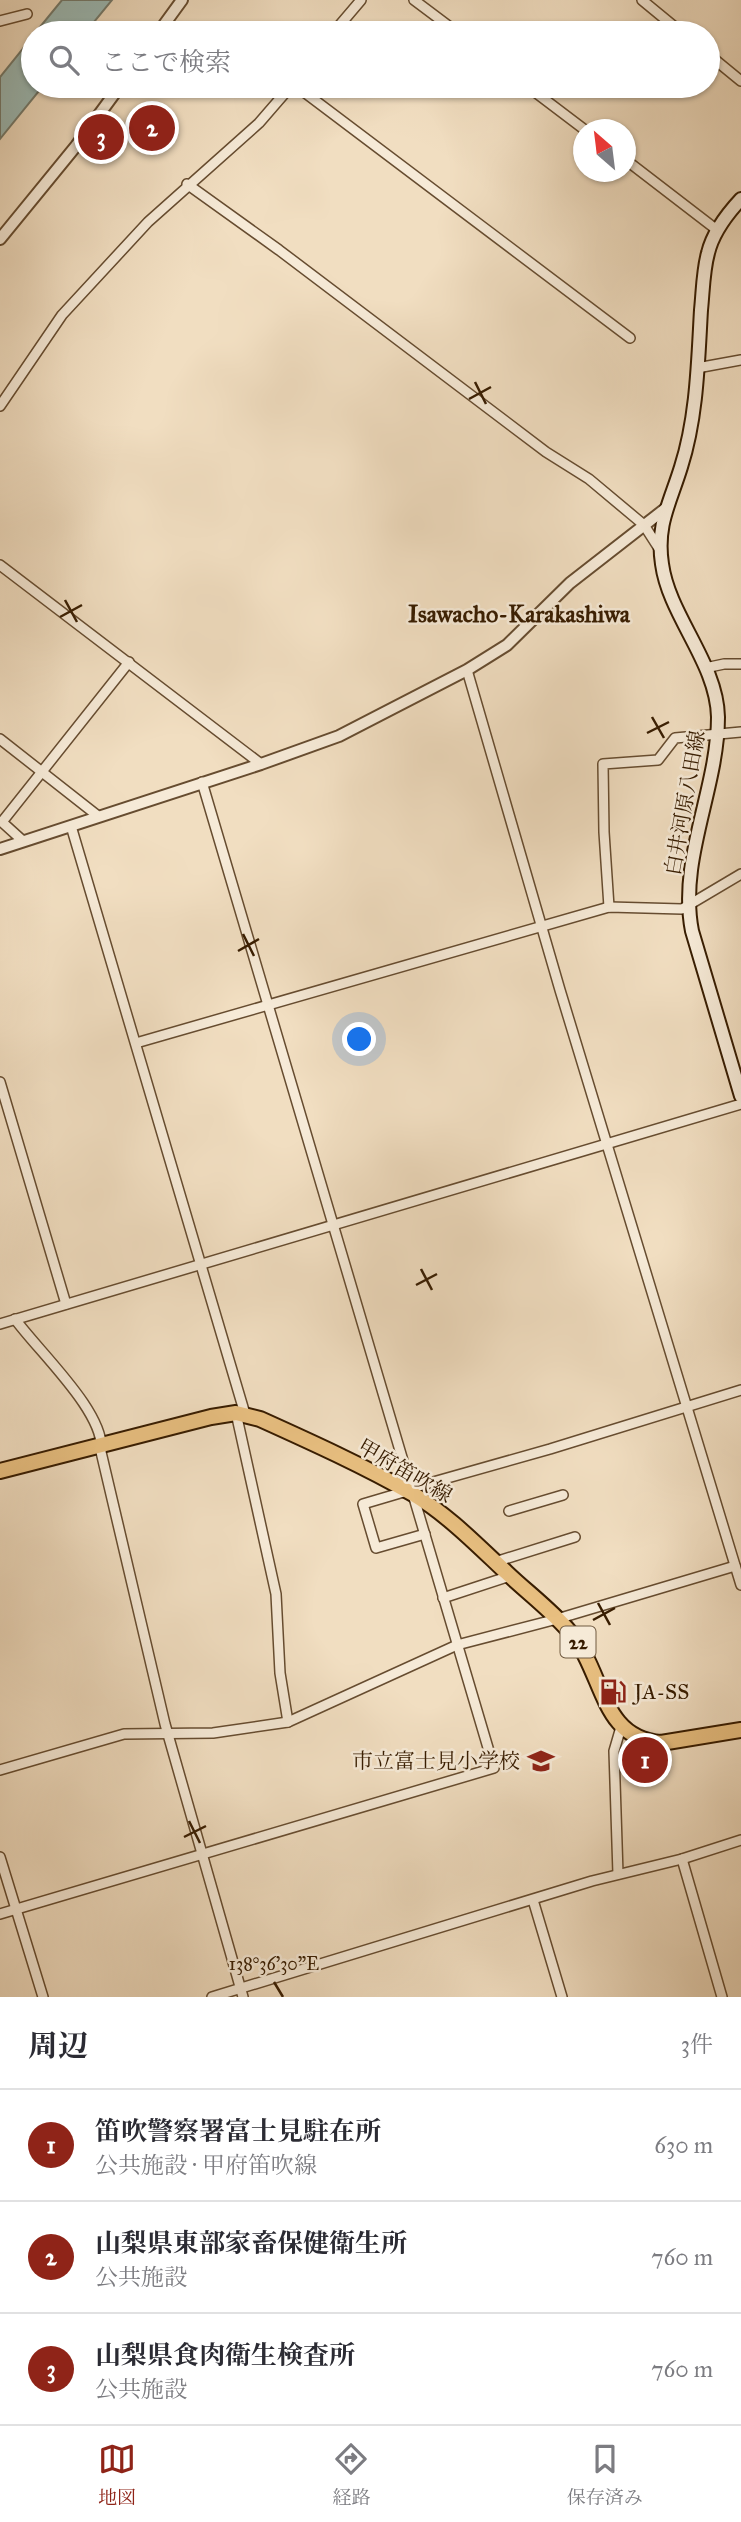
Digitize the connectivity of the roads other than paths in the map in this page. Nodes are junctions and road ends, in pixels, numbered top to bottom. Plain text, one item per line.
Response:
1 (182, 0) edge
2 (361, 0) edge
3 (414, 0) edge
4 (642, 0) edge
5 (27, 13) dead end
6 (0, 21) edge
7 (167, 21) edge
8 (343, 21) edge
9 (442, 21) edge
10 (667, 21) edge
11 (720, 64) edge
12 (741, 81) edge
13 (111, 98) edge
14 (281, 98) edge
15 (312, 98) edge
16 (543, 98) edge
17 (573, 121) edge
18 (636, 168) edge
19 (187, 184) junction
20 (741, 199) edge
21 (717, 230) junction
22 (0, 239) edge
23 (630, 338) dead end
24 (741, 360) edge
25 (697, 368) junction
26 (0, 406) edge
27 (665, 509) junction
28 (644, 524) junction
29 (660, 550) junction
30 (0, 565) edge
31 (129, 662) junction
32 (741, 664) edge
33 (705, 668) junction
34 (467, 670) junction
35 (741, 732) edge
36 (717, 734) junction
37 (0, 739) edge
38 (261, 764) junction
39 (43, 773) junction
40 (202, 782) junction
41 (98, 816) junction
42 (71, 826) junction
43 (23, 841) junction
44 (0, 849) edge
45 (741, 874) edge
46 (689, 904) junction
47 (609, 907) junction
48 (541, 925) junction
49 (270, 1006) junction
50 (136, 1043) junction
51 (0, 1082) edge
52 (741, 1096) edge
53 (741, 1104) edge
54 (607, 1143) junction
55 (333, 1226) junction
56 (202, 1266) junction
57 (66, 1304) junction
58 (15, 1319) junction
59 (0, 1324) edge
60 (741, 1390) edge
61 (685, 1406) junction
62 (241, 1414) junction
63 (102, 1444) junction
64 (0, 1471) edge
65 (411, 1491) junction
66 (563, 1495) dead end
67 (509, 1511) dead end
68 (425, 1534) junction
69 (575, 1537) dead end
70 (495, 1562) junction
71 (735, 1566) junction
72 (510, 1576) junction
73 (741, 1585) edge
74 (443, 1598) junction
75 (557, 1619) junction
76 (457, 1645) junction
77 (288, 1722) junction
78 (621, 1727) junction
79 (741, 1730) edge
80 (170, 1733) junction
81 (0, 1770) edge
82 (741, 1840) edge
83 (204, 1854) junction
84 (0, 1857) edge
85 (682, 1859) junction
86 (618, 1874) junction
87 (533, 1900) junction
88 (17, 1909) junction
89 (0, 1914) edge
90 (242, 1992) edge
91 (43, 1997) edge
92 (212, 1997) edge
93 (562, 1997) edge
94 (722, 1997) edge

1 - 7 street
2 - 8 street
3 - 9 street
4 - 10 street
5 - 6 street
11 - 12 street
13 - 22 street
14 - 19 street
15 - 23 street
16 - 17 street
18 - 21 street
19 - 26 street
19 - 28 street
20 - 21 main road, 白井河原八田線
21 - 25 main road, 白井河原八田線
24 - 25 street
25 - 27 main road, 白井河原八田線
27 - 28 street
27 - 29 main road, 白井河原八田線
28 - 29 street
28 - 34 street
29 - 33 main road, 白井河原八田線
30 - 31 street
31 - 38 street
31 - 39 street
32 - 33 street
33 - 36 main road, 白井河原八田線
34 - 38 street
34 - 48 street
35 - 36 street
36 - 46 main road, 白井河原八田線
36 - 47 street
37 - 39 street
38 - 40 street
39 - 41 street
39 - 43 street
40 - 41 street
40 - 49 street
41 - 42 street
42 - 43 street
42 - 50 street
43 - 44 street
45 - 46 street
46 - 47 street
46 - 52 main road, 白井河原八田線
47 - 48 street
48 - 49 street
48 - 54 street
49 - 50 street
49 - 55 street
50 - 56 street
51 - 57 street
53 - 54 street
54 - 55 street
54 - 61 street
55 - 56 street
55 - 65 street
56 - 57 street
56 - 62 street
57 - 58 street
58 - 59 street
58 - 63 street
60 - 61 street
61 - 65 street
61 - 71 street
62 - 63 main road
62 - 65 main road, 甲府笛吹線 / 22
62 - 77 street
63 - 64 main road
63 - 80 street
65 - 68 street
65 - 68 street
65 - 70 main road, 甲府笛吹線 / 22
66 - 67 street
68 - 74 street
69 - 70 street
70 - 72 main road, 甲府笛吹線 / 22
71 - 73 street
71 - 75 street
72 - 74 street
72 - 75 main road, 甲府笛吹線 / 22
74 - 76 street
75 - 76 street
75 - 78 main road, 甲府笛吹線 / 22
76 - 77 street
76 - 83 street
77 - 80 street
78 - 79 main road
78 - 86 street
80 - 81 street
80 - 83 street
82 - 85 street
83 - 88 street
83 - 90 street
84 - 88 street
85 - 86 street
85 - 94 street
86 - 87 street
87 - 90 street
87 - 93 street
88 - 89 street
88 - 91 street
90 - 92 street

